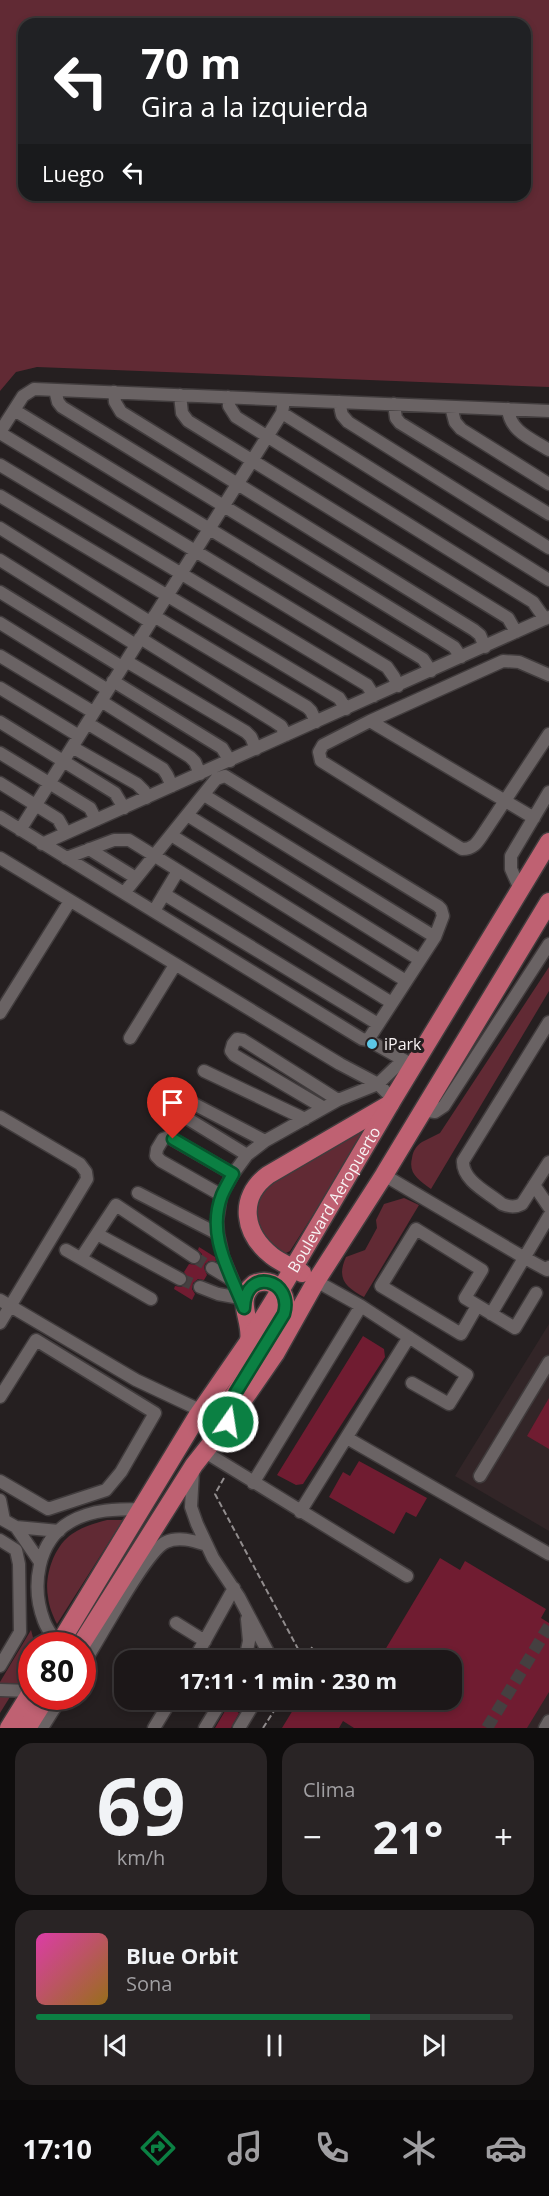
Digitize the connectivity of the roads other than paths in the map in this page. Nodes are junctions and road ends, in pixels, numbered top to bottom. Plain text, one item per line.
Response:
1 (55, 390) junction
2 (114, 392) junction
3 (180, 395) junction
4 (228, 397) junction
5 (339, 402) junction
6 (394, 404) junction
7 (283, 406) junction
8 (451, 407) junction
9 (508, 409) junction
10 (14, 410) junction
11 (549, 411) edge
12 (0, 433) edge
13 (266, 437) junction
14 (549, 450) edge
15 (252, 460) junction
16 (0, 465) edge
17 (237, 483) junction
18 (549, 484) edge
19 (0, 496) edge
20 (223, 507) junction
21 (549, 514) edge
22 (0, 528) edge
23 (209, 528) junction
24 (549, 548) edge
25 (196, 550) junction
26 (0, 560) edge
27 (181, 572) junction
28 (549, 580) edge
29 (0, 592) edge
30 (167, 595) junction
31 (547, 618) edge
32 (152, 619) junction
33 (0, 623) edge
34 (516, 632) junction
35 (138, 642) junction
36 (485, 647) junction
37 (0, 656) edge
38 (461, 657) junction
39 (124, 664) junction
40 (431, 671) junction
41 (549, 675) edge
42 (110, 686) junction
43 (398, 686) junction
44 (0, 688) edge
45 (375, 696) junction
46 (101, 701) junction
47 (346, 709) junction
48 (90, 717) junction
49 (370, 721) junction
50 (0, 722) edge
51 (316, 722) junction
52 (549, 734) edge
53 (286, 735) junction
54 (75, 741) junction
55 (256, 749) junction
56 (0, 753) edge
57 (230, 761) junction
58 (62, 762) junction
59 (200, 774) junction
60 (0, 783) edge
61 (49, 783) junction
62 (172, 786) junction
63 (549, 792) edge
64 (204, 795) junction
65 (146, 798) junction
66 (505, 801) junction
67 (35, 805) junction
68 (124, 808) junction
69 (187, 815) junction
70 (0, 817) edge
71 (534, 818) junction
72 (96, 820) junction
73 (20, 830) junction
74 (66, 833) junction
75 (171, 835) junction
76 (549, 842) edge
77 (42, 844) junction
78 (89, 849) junction
79 (154, 856) junction
80 (0, 858) edge
81 (66, 858) junction
82 (177, 871) junction
83 (136, 878) junction
84 (520, 889) junction
85 (124, 893) junction
86 (164, 894) junction
87 (69, 901) junction
88 (549, 902) edge
89 (154, 911) junction
90 (549, 912) edge
91 (435, 937) junction
92 (524, 942) junction
93 (549, 944) edge
94 (420, 960) junction
95 (175, 965) junction
96 (406, 981) junction
97 (392, 1003) junction
98 (0, 1013) edge
99 (549, 1022) edge
100 (378, 1024) junction
101 (130, 1038) dead end
102 (368, 1040) junction
103 (409, 1063) junction
104 (204, 1071) dead end
105 (378, 1084) junction
106 (338, 1100) junction
107 (391, 1102) junction
108 (324, 1108) junction
109 (422, 1110) junction
110 (0, 1118) edge
111 (305, 1119) junction
112 (265, 1141) junction
113 (247, 1155) junction
114 (549, 1162) edge
115 (233, 1174) junction
116 (384, 1174) junction
117 (534, 1185) junction
118 (138, 1193) dead end
119 (221, 1196) junction
120 (549, 1207) edge
121 (549, 1216) edge
122 (97, 1234) junction
123 (218, 1234) junction
124 (66, 1250) dead end
125 (194, 1257) tunnel mouth
126 (524, 1257) junction
127 (81, 1258) junction
128 (549, 1267) edge
129 (212, 1268) tunnel mouth
130 (293, 1268) junction
131 (180, 1279) tunnel mouth
132 (232, 1280) junction
133 (316, 1281) junction
134 (200, 1287) tunnel mouth
135 (281, 1289) junction
136 (536, 1293) dead end
137 (151, 1299) dead end
138 (5, 1303) edge
139 (242, 1303) junction
140 (361, 1306) junction
141 (477, 1306) junction
142 (491, 1314) junction
143 (0, 1323) edge
144 (409, 1337) junction
145 (249, 1341) junction
146 (549, 1362) edge
147 (412, 1383) dead end
148 (0, 1397) edge
149 (202, 1411) junction
150 (227, 1424) junction
151 (347, 1438) junction
152 (199, 1459) junction
153 (480, 1476) dead end
154 (0, 1481) edge
155 (253, 1483) junction
156 (0, 1500) edge
157 (142, 1509) junction
158 (300, 1512) junction
159 (2, 1519) edge
160 (16, 1527) junction
161 (59, 1531) junction
162 (0, 1540) edge
163 (207, 1545) junction
164 (549, 1554) edge
165 (40, 1562) junction
166 (407, 1576) dead end
167 (234, 1588) junction
168 (246, 1612) junction
169 (176, 1623) dead end
170 (50, 1632) edge
171 (66, 1632) edge
172 (93, 1632) edge
173 (95, 1632) edge
174 (205, 1641) junction
175 (200, 1650) edge
176 (247, 1650) edge
177 (266, 1650) edge
178 (0, 1666) edge
179 (0, 1690) edge
180 (18, 1691) edge
181 (20, 1710) edge
182 (38, 1710) edge
183 (53, 1710) edge
184 (165, 1710) edge
185 (216, 1710) edge
186 (250, 1710) edge
187 (549, 1721) edge
188 (9, 1728) edge
189 (27, 1728) edge
190 (42, 1728) edge
191 (154, 1728) edge
192 (205, 1728) edge
193 (239, 1728) edge
194 (544, 1728) edge

1 - 2 street
1 - 10 street
1 - 20 street
2 - 3 street
2 - 17 street
3 - 4 street
3 - 15 street
4 - 7 street
4 - 13 street
5 - 6 street
5 - 7 street
5 - 24 street
6 - 8 street
6 - 21 street
7 - 13 street
7 - 28 street
8 - 9 street
8 - 18 street
9 - 11 street
9 - 14 street
10 - 12 street
10 - 23 street
12 - 25 street
13 - 15 street
13 - 31 street
15 - 17 street
15 - 34 street
16 - 27 street
17 - 20 street
17 - 36 street
19 - 30 street
20 - 23 street
20 - 38 street
22 - 32 street
23 - 25 street
23 - 40 street
25 - 27 street
25 - 43 street
26 - 35 street
27 - 30 street
27 - 45 street
29 - 39 street
30 - 32 street
30 - 47 street
31 - 34 street
32 - 35 street
32 - 51 street
33 - 42 street
34 - 36 street
35 - 39 street
35 - 53 street
36 - 38 street
37 - 48 street
38 - 40 street
39 - 42 street
39 - 55 street
40 - 43 street
41 - 49 street
42 - 46 street
42 - 57 street
43 - 45 street
44 - 54 street
45 - 47 street
46 - 48 street
46 - 59 street
47 - 51 street
48 - 54 street
48 - 62 street
49 - 66 street
49 - 66 street
50 - 58 street
51 - 53 street
52 - 66 street
53 - 55 street
54 - 58 street
54 - 65 street
55 - 57 street
56 - 61 street
57 - 59 street
58 - 61 street
58 - 68 street
59 - 62 street
60 - 67 street
61 - 67 street
61 - 72 street
62 - 65 street
63 - 71 street
64 - 69 street
64 - 91 street
64 - 91 street
65 - 68 street
66 - 71 street
67 - 73 street
67 - 74 street
68 - 72 street
69 - 75 street
69 - 94 street
70 - 73 street
71 - 84 street
72 - 74 street
73 - 77 street
74 - 77 street
75 - 79 street
75 - 96 street
76 - 84 highway, Boulevard Aeropuerto
77 - 81 street
78 - 79 street
78 - 81 street
78 - 83 street
79 - 82 street
79 - 83 street
80 - 87 street
81 - 85 street
82 - 86 street
82 - 97 street
83 - 85 street
84 - 103 highway, Boulevard Aeropuerto
85 - 89 street
86 - 89 street
86 - 100 street
87 - 95 street
87 - 98 street
88 - 92 highway, Boulevard Aeropuerto
89 - 102 street
90 - 92 street
91 - 94 street
92 - 109 highway, Boulevard Aeropuerto
93 - 109 street
94 - 96 street
95 - 101 street
95 - 105 street
96 - 97 street
97 - 100 street
99 - 117 street
100 - 102 street
102 - 103 street
103 - 105 street
103 - 107 highway, Boulevard Aeropuerto
104 - 111 street
105 - 106 street
105 - 107 street
106 - 108 street
106 - 108 street
107 - 130 highway, Boulevard Aeropuerto
107 - 130 highway
108 - 111 street
109 - 116 highway, Boulevard Aeropuerto
110 - 138 street
111 - 112 street
112 - 113 street
112 - 113 street
113 - 115 street
114 - 117 street
115 - 119 street
115 - 119 street
116 - 126 street
116 - 133 highway, Boulevard Aeropuerto
117 - 120 street
118 - 123 street
119 - 123 street
121 - 126 street
122 - 125 street
122 - 127 street
122 - 131 street
123 - 132 street
124 - 127 street
126 - 128 street
126 - 142 street
127 - 137 street
129 - 132 street
130 - 133 highway
130 - 135 highway, Boulevard Aeropuerto
132 - 139 street
133 - 140 street
133 - 150 highway, Boulevard Aeropuerto
134 - 139 street
135 - 139 highway
135 - 145 highway, Boulevard Aeropuerto
135 - 150 highway
136 - 142 street
138 - 143 street
138 - 149 street
139 - 145 highway
140 - 144 street
140 - 155 street
141 - 141 street
141 - 142 street
144 - 147 street
144 - 151 street
145 - 149 highway, Boulevard Aeropuerto
146 - 153 street
148 - 154 street
149 - 150 street
149 - 157 highway, Boulevard Aeropuerto
150 - 152 highway, Boulevard Aeropuerto
151 - 158 street
151 - 164 street
152 - 155 street
152 - 163 street
152 - 172 highway, Boulevard Aeropuerto
155 - 158 street
156 - 159 street
157 - 161 street
157 - 171 highway, Boulevard Aeropuerto
158 - 166 street
159 - 160 street
160 - 161 street
160 - 165 street
161 - 165 street
162 - 178 street
163 - 167 street
163 - 173 street
165 - 170 street
167 - 168 street
167 - 174 street
168 - 176 street
168 - 177 street
169 - 174 street
174 - 175 street
179 - 180 street
181 - 188 highway
182 - 189 highway
183 - 190 street
184 - 191 street
185 - 192 street
186 - 193 street
187 - 194 street

